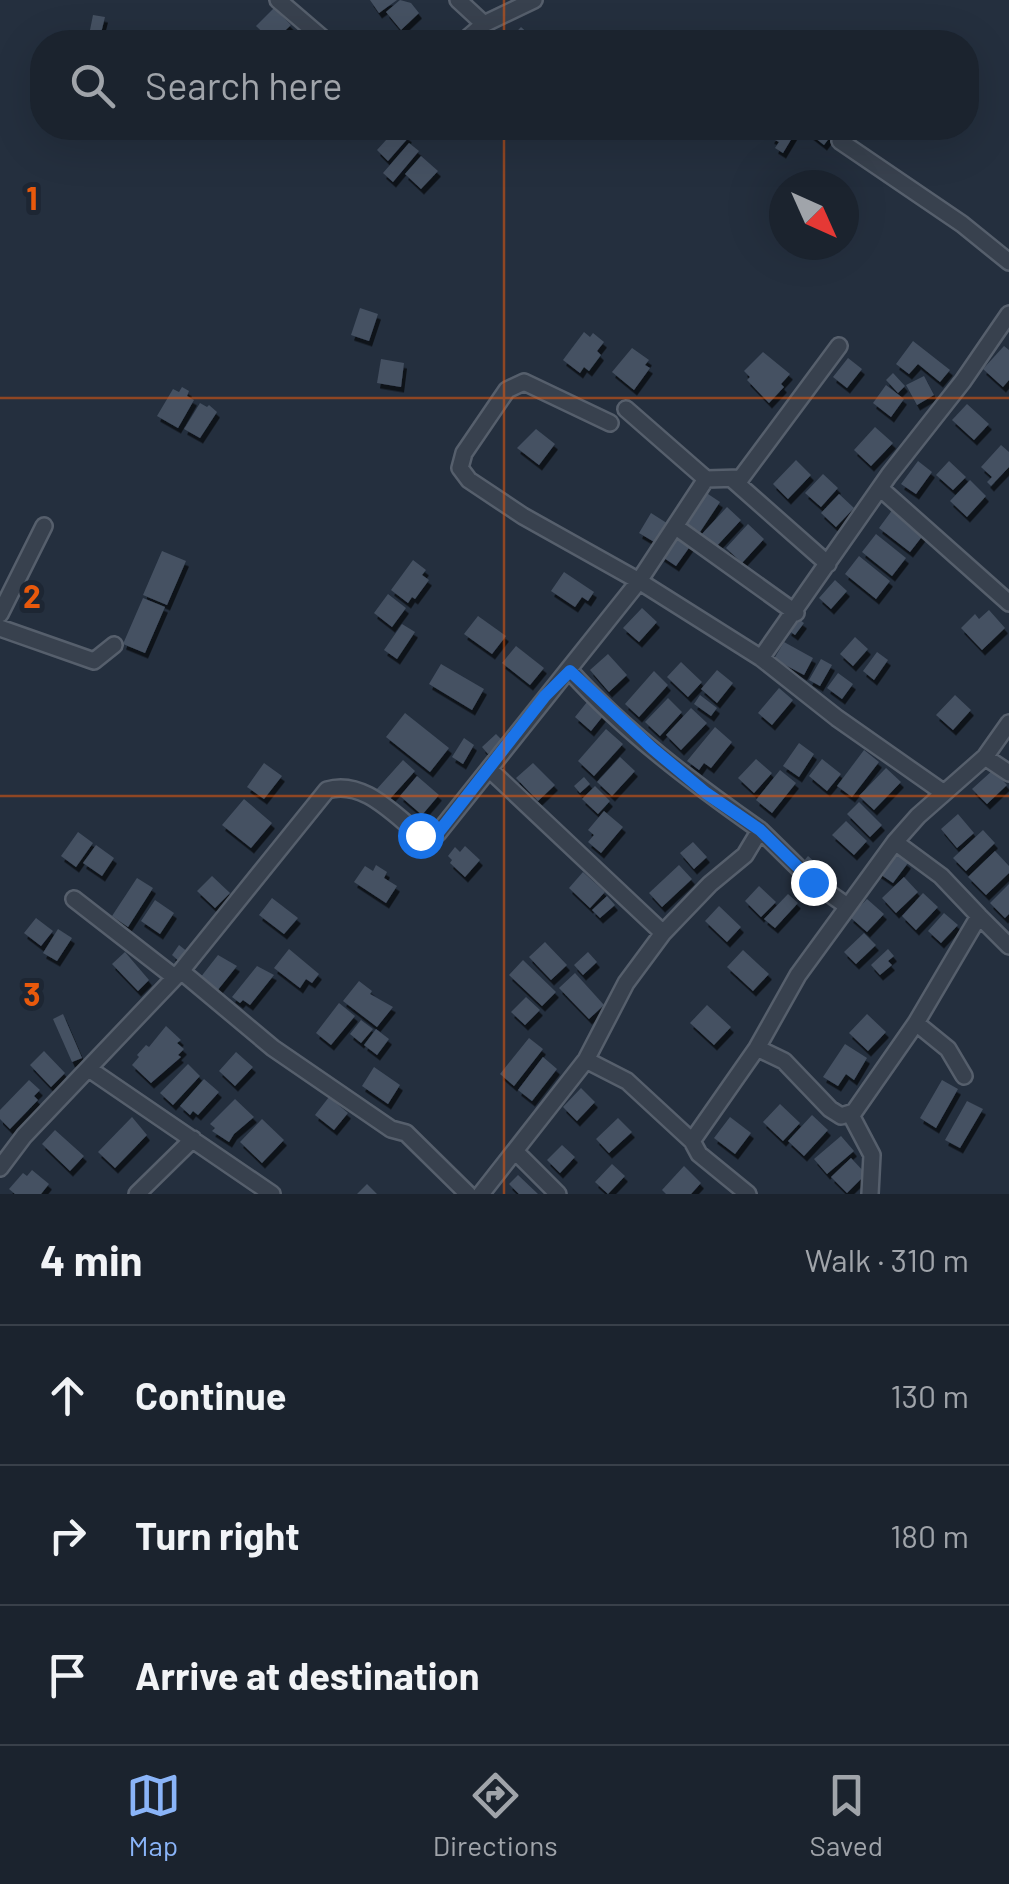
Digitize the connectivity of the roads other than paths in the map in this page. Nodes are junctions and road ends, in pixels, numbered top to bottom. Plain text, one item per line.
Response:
1 (278, 0) edge
2 (458, 0) edge
3 (534, 0) edge
4 (484, 24) junction
5 (313, 30) edge
6 (477, 30) edge
7 (840, 141) dead end
8 (1009, 262) edge
9 (1009, 314) edge
10 (839, 346) dead end
11 (626, 408) dead end
12 (610, 423) dead end
13 (706, 478) junction
14 (733, 480) junction
15 (881, 489) junction
16 (44, 526) dead end
17 (676, 526) junction
18 (828, 564) junction
19 (639, 582) junction
20 (1009, 602) edge
21 (796, 613) junction
22 (0, 614) edge
23 (0, 628) edge
24 (114, 645) dead end
25 (761, 658) junction
26 (570, 671) junction
27 (1009, 723) edge
28 (985, 756) junction
29 (489, 769) junction
30 (1009, 774) edge
31 (944, 793) junction
32 (760, 830) junction
33 (895, 842) junction
34 (74, 899) dead end
35 (847, 906) junction
36 (979, 916) junction
37 (663, 933) junction
38 (1009, 946) edge
39 (177, 973) junction
40 (916, 1023) junction
41 (757, 1048) junction
42 (586, 1060) junction
43 (89, 1068) junction
44 (964, 1076) dead end
45 (854, 1112) junction
46 (193, 1139) junction
47 (692, 1141) junction
48 (516, 1152) junction
49 (0, 1168) edge
50 (137, 1194) edge
51 (272, 1194) edge
52 (468, 1194) edge
53 (481, 1194) edge
54 (558, 1194) edge
55 (748, 1194) edge
56 (870, 1194) edge

1 - 5 street
2 - 4 street
3 - 4 street
4 - 6 street
7 - 8 street
9 - 15 street
10 - 14 street
11 - 13 street
12 - 19 street
13 - 14 street
13 - 17 street
14 - 18 street
15 - 18 street
15 - 20 street
16 - 22 street
17 - 19 street
17 - 21 street
18 - 21 street
19 - 25 street
19 - 26 street
21 - 25 street
23 - 24 street
25 - 31 street
26 - 29 street
26 - 32 street
27 - 28 street
28 - 30 street
28 - 31 street
29 - 37 street
29 - 39 street
31 - 33 street
32 - 35 street
32 - 37 street
33 - 35 street
33 - 36 street
34 - 39 street
35 - 41 street
36 - 38 street
36 - 40 street
37 - 42 street
39 - 43 street
39 - 52 street
40 - 44 street
40 - 45 street
41 - 45 street
41 - 47 street
42 - 47 street
42 - 48 street
43 - 46 street
43 - 49 street
45 - 56 street
46 - 50 street
46 - 51 street
47 - 55 street
48 - 53 street
48 - 54 street

